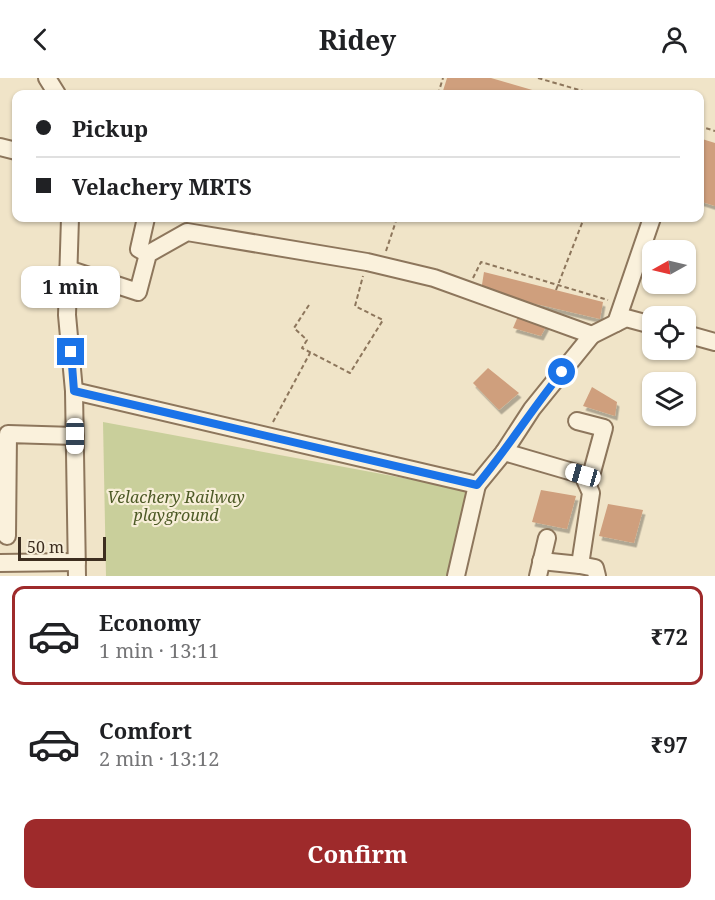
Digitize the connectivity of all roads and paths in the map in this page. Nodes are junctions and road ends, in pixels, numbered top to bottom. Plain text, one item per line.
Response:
1 (538, 78) edge
2 (579, 90) edge
3 (70, 222) edge
4 (145, 222) edge
5 (395, 222) edge
6 (582, 222) edge
7 (651, 222) edge
8 (148, 254) junction
9 (374, 263) junction
10 (68, 269) junction
11 (558, 285) junction
12 (556, 290) dead end
13 (466, 291) junction
14 (623, 304) junction
15 (309, 305) dead end
16 (642, 322) edge
17 (616, 323) junction
18 (592, 335) junction
19 (696, 337) edge
20 (715, 342) edge
21 (310, 353) junction
22 (74, 391) junction
23 (577, 421) dead end
24 (4, 434) edge
25 (266, 435) junction
26 (75, 436) junction
27 (504, 452) junction
28 (589, 483) junction
29 (477, 485) junction
30 (8, 536) dead end
31 (547, 538) dead end
32 (0, 563) edge
33 (580, 565) junction
34 (77, 569) edge
35 (540, 569) edge
36 (456, 576) edge
37 (597, 576) edge

1 - 2 path
3 - 10 street
4 - 8 street
5 - 9 path
6 - 11 path
7 - 14 street
8 - 9 street
8 - 10 street
9 - 13 street
9 - 21 path
10 - 22 street
11 - 12 path
11 - 13 path
11 - 14 path
13 - 18 street
14 - 17 street
15 - 21 path
16 - 17 street
17 - 18 street
18 - 27 street
19 - 20 street
21 - 25 path
22 - 25 street
22 - 26 street
23 - 28 street
24 - 26 street
24 - 30 street
25 - 29 street
26 - 34 street
27 - 28 street
27 - 29 street
28 - 33 street
29 - 36 street
31 - 35 street
32 - 34 street
33 - 35 street
33 - 37 street

